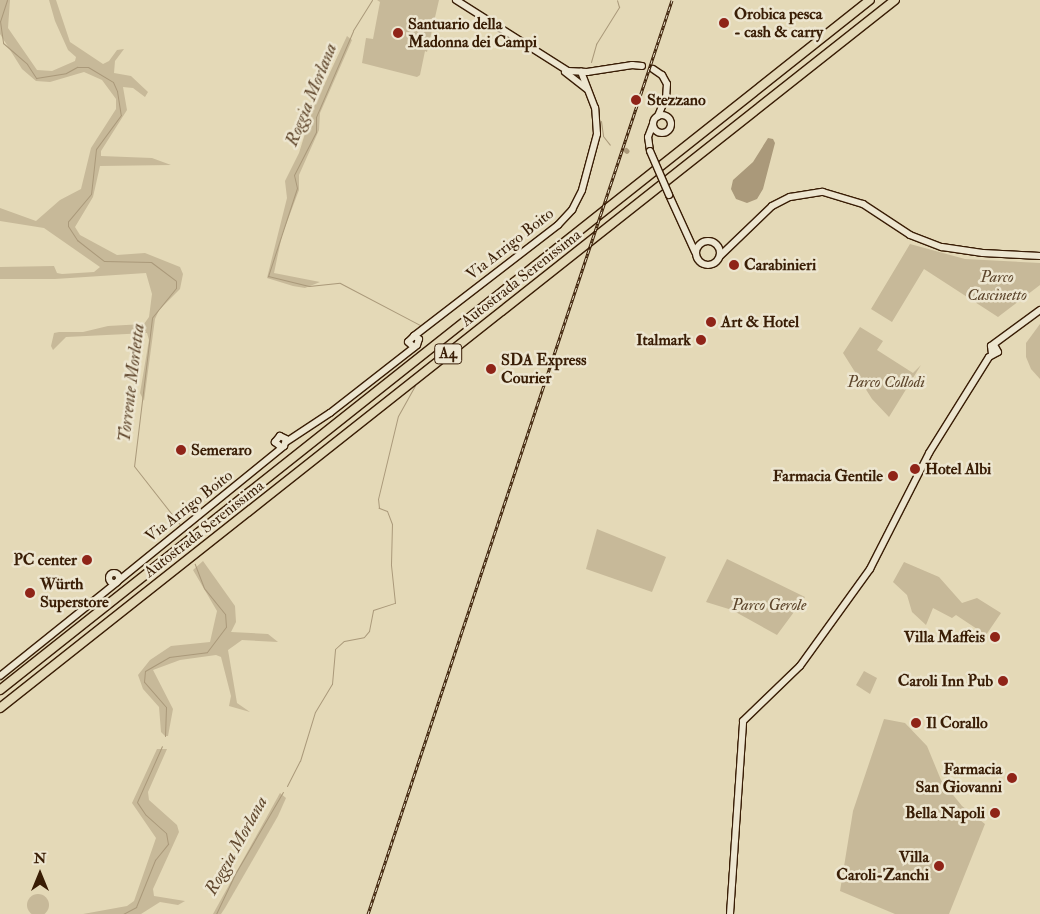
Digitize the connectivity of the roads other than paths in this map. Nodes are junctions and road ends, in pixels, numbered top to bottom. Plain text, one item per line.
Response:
1 (456, 0) edge
2 (870, 0) edge
3 (895, 0) edge
4 (555, 66) junction
5 (642, 66) dead end
6 (653, 70) dead end
7 (593, 71) junction
8 (581, 72) junction
9 (584, 86) junction
10 (664, 103) junction
11 (665, 115) junction
12 (658, 116) junction
13 (653, 123) junction
14 (661, 133) junction
15 (648, 140) junction
16 (685, 231) junction
17 (733, 242) junction
18 (700, 244) junction
19 (717, 245) junction
20 (696, 252) junction
21 (720, 256) junction
22 (1040, 256) edge
23 (1040, 310) edge
24 (1040, 314) edge
25 (996, 347) junction
26 (117, 579) junction
27 (102, 591) junction
28 (0, 676) edge
29 (0, 690) edge
30 (0, 708) edge
31 (730, 914) edge

1 - 4 street
2 - 29 highway, Autostrada Serenissima / A4
3 - 30 highway, Autostrada Serenissima / A4
4 - 8 street
4 - 9 street
5 - 7 street
6 - 10 street
7 - 8 street
7 - 9 street
8 - 9 street, Via Arrigo Boito
9 - 26 street, Via Arrigo Boito
10 - 11 street
10 - 12 street
11 - 12 street
11 - 14 street
12 - 13 street
13 - 14 street
13 - 15 street
14 - 15 street
15 - 16 street, bridge
16 - 18 street
16 - 20 street
17 - 19 street
17 - 21 street
17 - 22 street
18 - 19 street
18 - 20 street
19 - 21 street
20 - 21 street
23 - 25 street
24 - 25 street
25 - 31 street
26 - 27 street, Via Arrigo Boito
26 - 27 street, Via Arrigo Boito
27 - 28 street, Via Arrigo Boito

